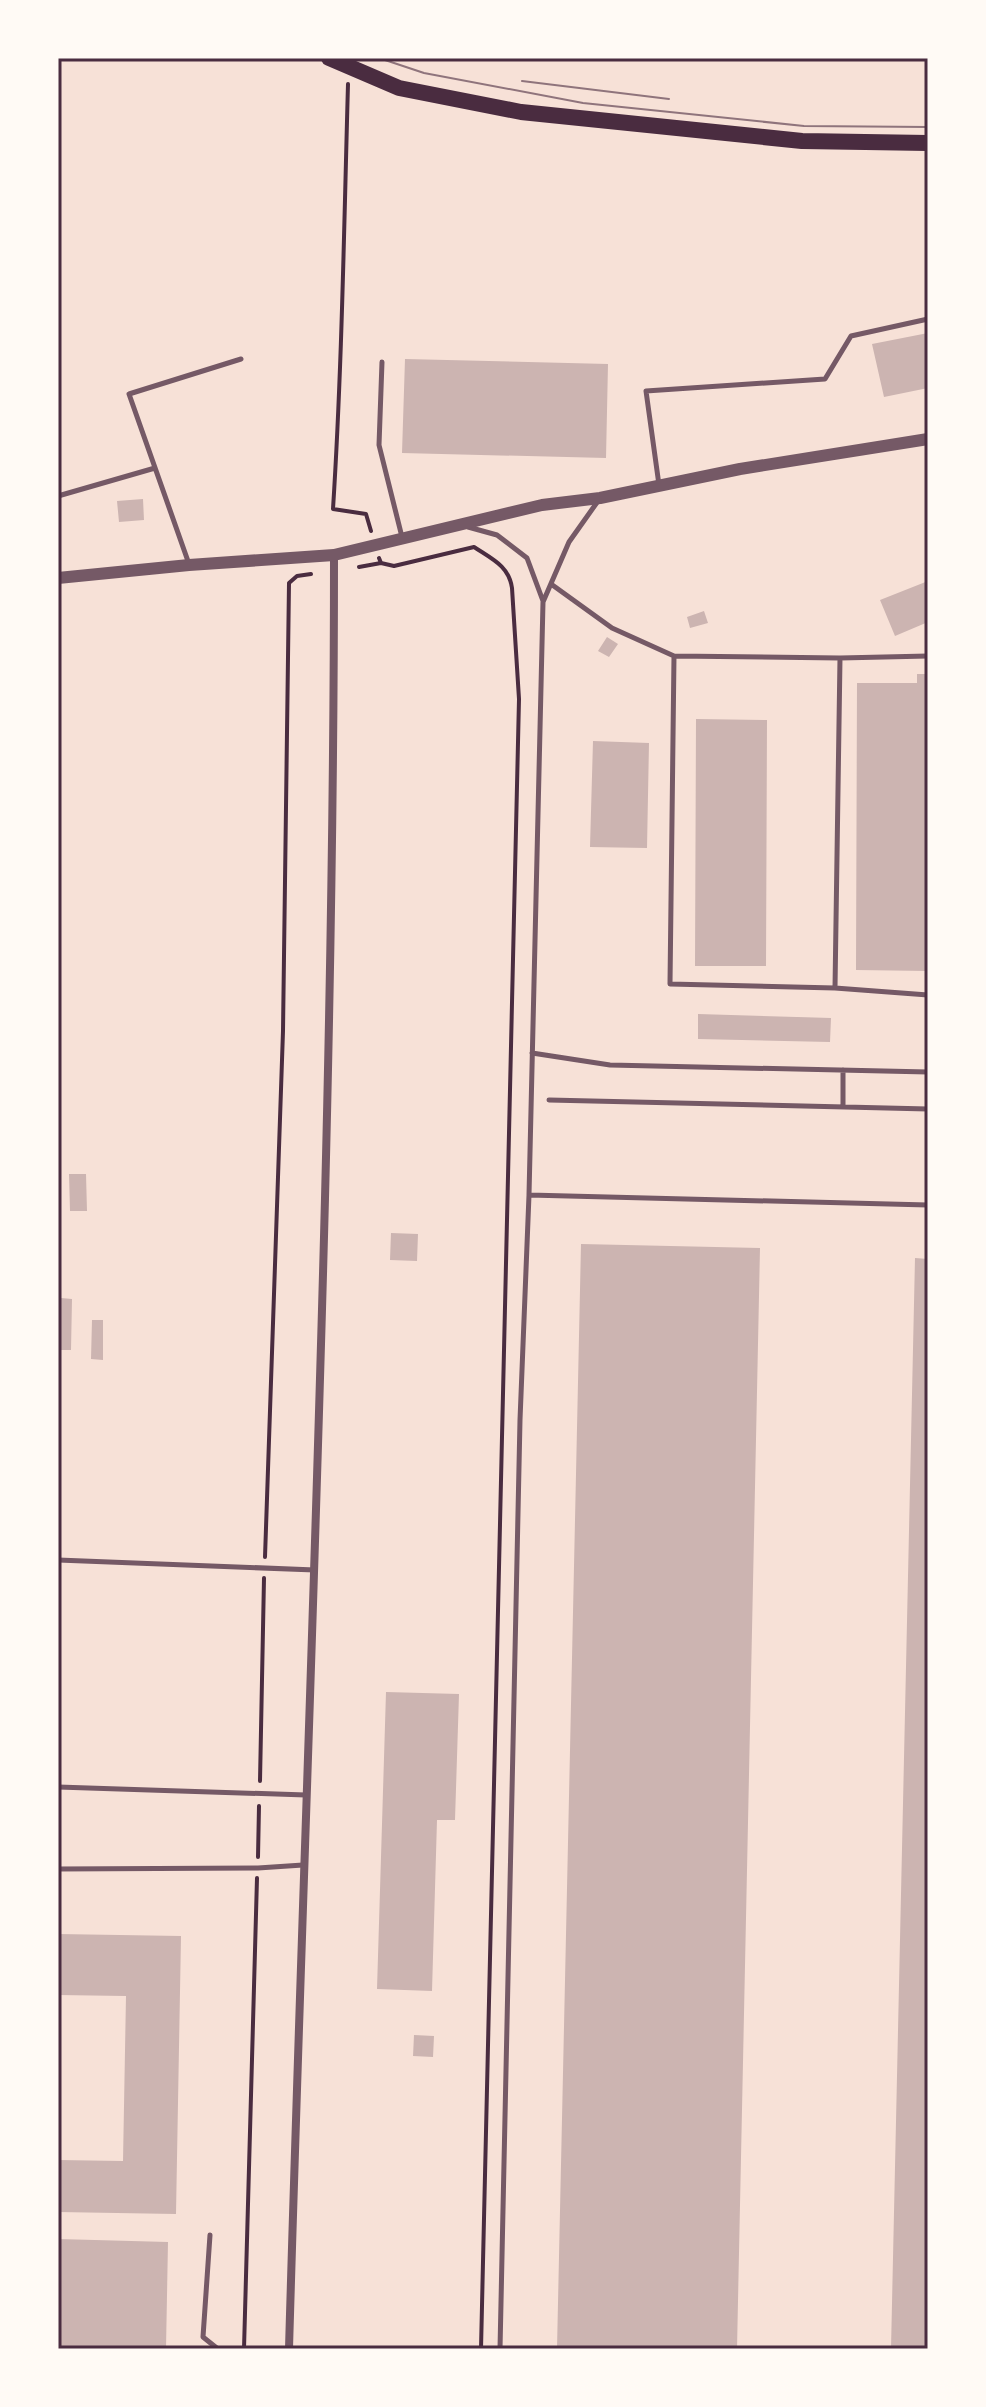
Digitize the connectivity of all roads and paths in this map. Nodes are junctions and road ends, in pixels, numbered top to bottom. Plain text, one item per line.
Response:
1 (329, 58) edge
2 (349, 74) dead end
3 (928, 143) edge
4 (928, 319) edge
5 (241, 359) dead end
6 (382, 362) dead end
7 (928, 439) edge
8 (155, 468) junction
9 (659, 486) junction
10 (58, 496) edge
11 (600, 498) junction
12 (460, 525) junction
13 (402, 538) junction
14 (375, 544) junction
15 (334, 555) junction
16 (381, 563) junction
17 (189, 565) junction
18 (334, 571) junction
19 (58, 578) edge
20 (551, 584) junction
21 (543, 602) junction
22 (674, 656) junction
23 (928, 656) edge
24 (840, 658) junction
25 (835, 988) junction
26 (928, 995) edge
27 (532, 1053) junction
28 (843, 1070) junction
29 (928, 1072) edge
30 (549, 1100) dead end
31 (843, 1107) junction
32 (928, 1109) edge
33 (529, 1195) junction
34 (928, 1205) edge
35 (58, 1560) edge
36 (264, 1567) junction
37 (315, 1570) junction
38 (58, 1787) edge
39 (259, 1794) junction
40 (307, 1795) junction
41 (303, 1865) junction
42 (258, 1868) junction
43 (58, 1869) edge
44 (58, 2045) edge
45 (58, 2136) edge
46 (210, 2235) dead end
47 (218, 2349) edge
48 (244, 2349) edge
49 (289, 2349) edge
50 (481, 2349) edge
51 (500, 2349) edge

1 - 3 main road
2 - 14 path
4 - 9 lane
5 - 8 lane
6 - 13 lane
7 - 9 street
8 - 10 lane
8 - 17 lane
9 - 11 street
11 - 12 street
11 - 20 lane
12 - 13 street
12 - 21 lane
13 - 14 street
14 - 15 street
14 - 16 path
15 - 17 street
15 - 18 street
16 - 18 path
16 - 50 path
17 - 19 street
18 - 36 path
18 - 37 street
20 - 21 lane
20 - 22 lane
21 - 27 lane
22 - 24 lane
22 - 25 lane
23 - 24 lane
24 - 25 lane
25 - 26 lane
27 - 28 lane
27 - 33 lane
28 - 29 lane
28 - 31 lane
30 - 31 lane
31 - 32 lane
33 - 34 lane
33 - 51 lane
35 - 36 lane
36 - 37 lane
36 - 39 path
37 - 40 street
38 - 39 lane
39 - 40 lane
39 - 42 path
40 - 41 street
41 - 42 lane
41 - 49 street
42 - 43 lane
42 - 48 path
44 - 45 lane
46 - 47 lane

